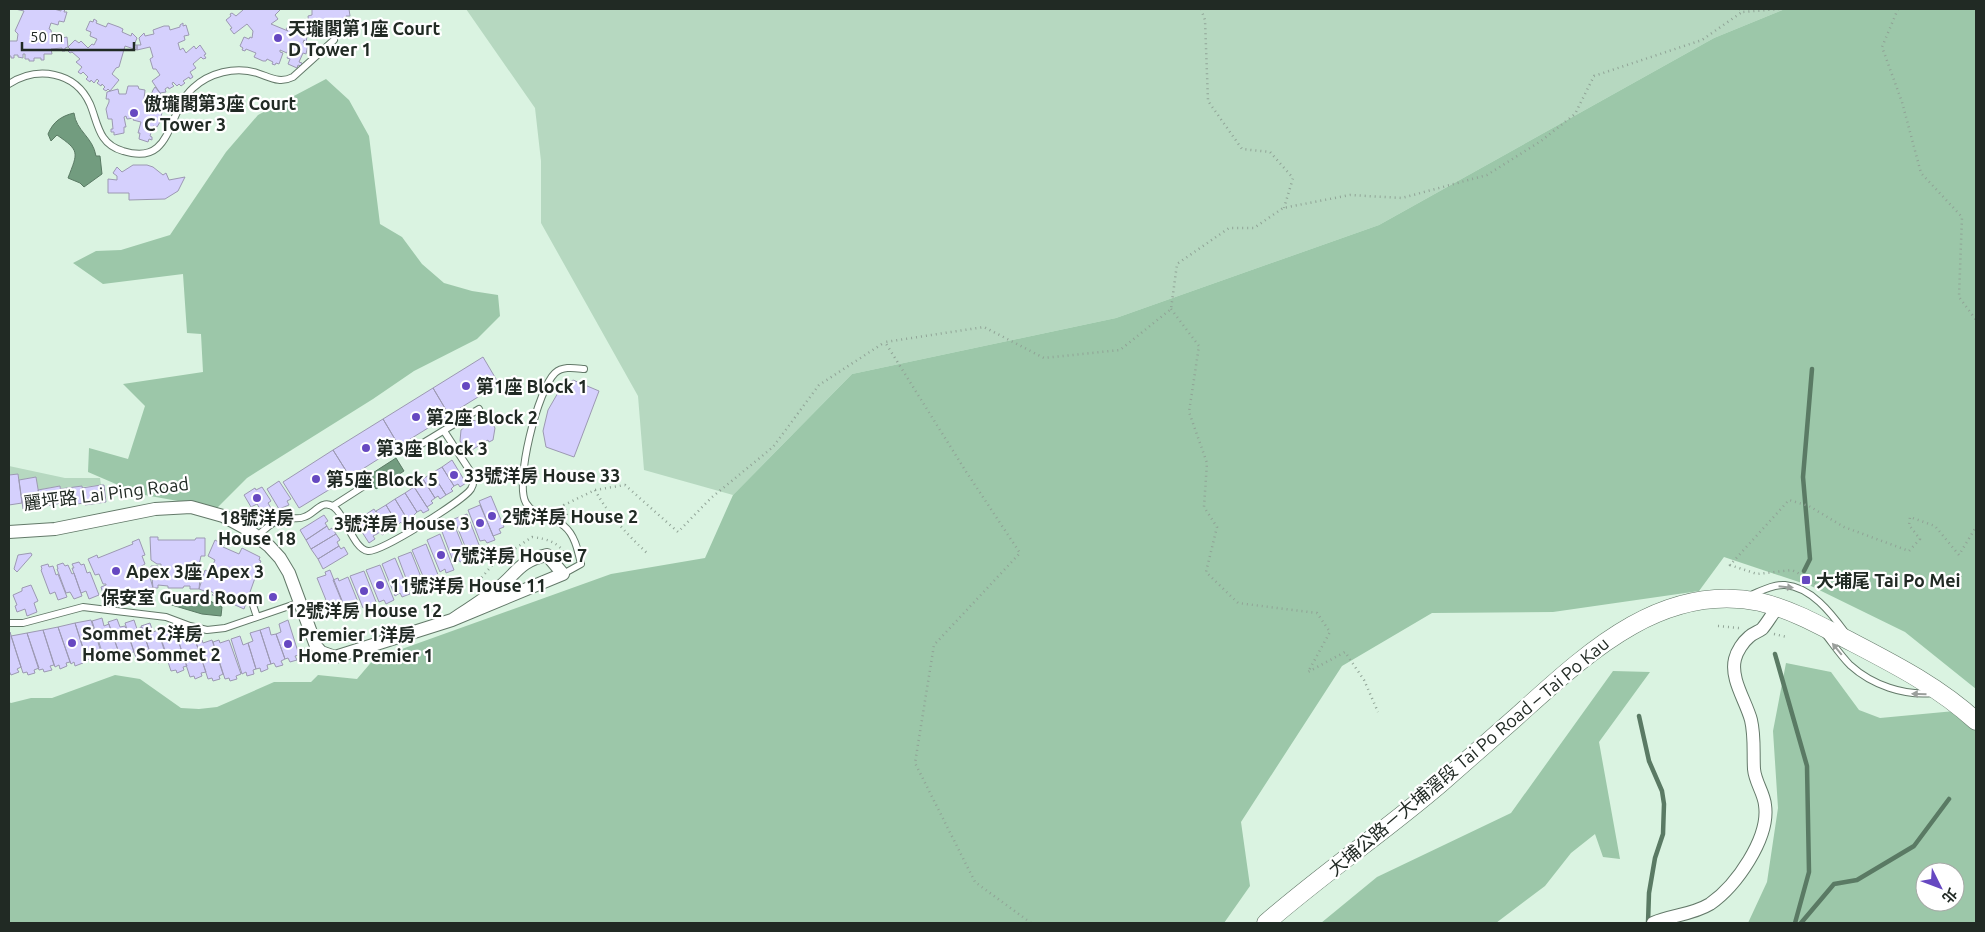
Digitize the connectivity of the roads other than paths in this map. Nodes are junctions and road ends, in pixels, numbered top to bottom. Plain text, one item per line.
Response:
1 (334, 40) dead end
2 (9, 84) edge
3 (584, 369) dead end
4 (479, 409) dead end
5 (444, 430) junction
6 (410, 452) dead end
7 (364, 486) dead end
8 (333, 506) junction
9 (9, 532) edge
10 (257, 536) junction
11 (568, 571) junction
12 (1740, 599) junction
13 (252, 602) dead end
14 (296, 604) junction
15 (1778, 607) junction
16 (257, 618) junction
17 (452, 620) junction
18 (9, 623) edge
19 (1818, 625) junction
20 (1853, 643) junction
21 (1942, 693) junction
22 (1976, 722) edge
23 (1266, 923) edge
24 (1653, 923) edge

1 - 2 lane
3 - 11 lane
4 - 5 lane
5 - 6 lane
5 - 8 lane
7 - 8 lane
8 - 10 lane
9 - 10 street, 麗坪路 Lai Ping Road
10 - 14 street, 麗坪路 Lai Ping Road
11 - 17 street, 麗坪路 Lai Ping Road
11 - 17 street, 麗坪路 Lai Ping Road
12 - 15 main road, 大埔公路－大埔滘段 Tai Po Road – Tai Po Kau
12 -> 20 lane
12 - 23 main road, 大埔公路－大埔滘段 Tai Po Road – Tai Po Kau
13 - 16 lane
14 - 16 lane
14 - 17 street, 麗坪路 Lai Ping Road
15 - 19 main road, 大埔公路－大埔滘段 Tai Po Road – Tai Po Kau
15 - 24 street
16 - 18 lane
19 - 20 main road, 大埔公路－大埔滘段 Tai Po Road – Tai Po Kau
21 -> 19 lane
20 - 21 main road, 大埔公路－大埔滘段 Tai Po Road – Tai Po Kau
21 - 22 main road, 大埔公路－大埔滘段 Tai Po Road – Tai Po Kau

